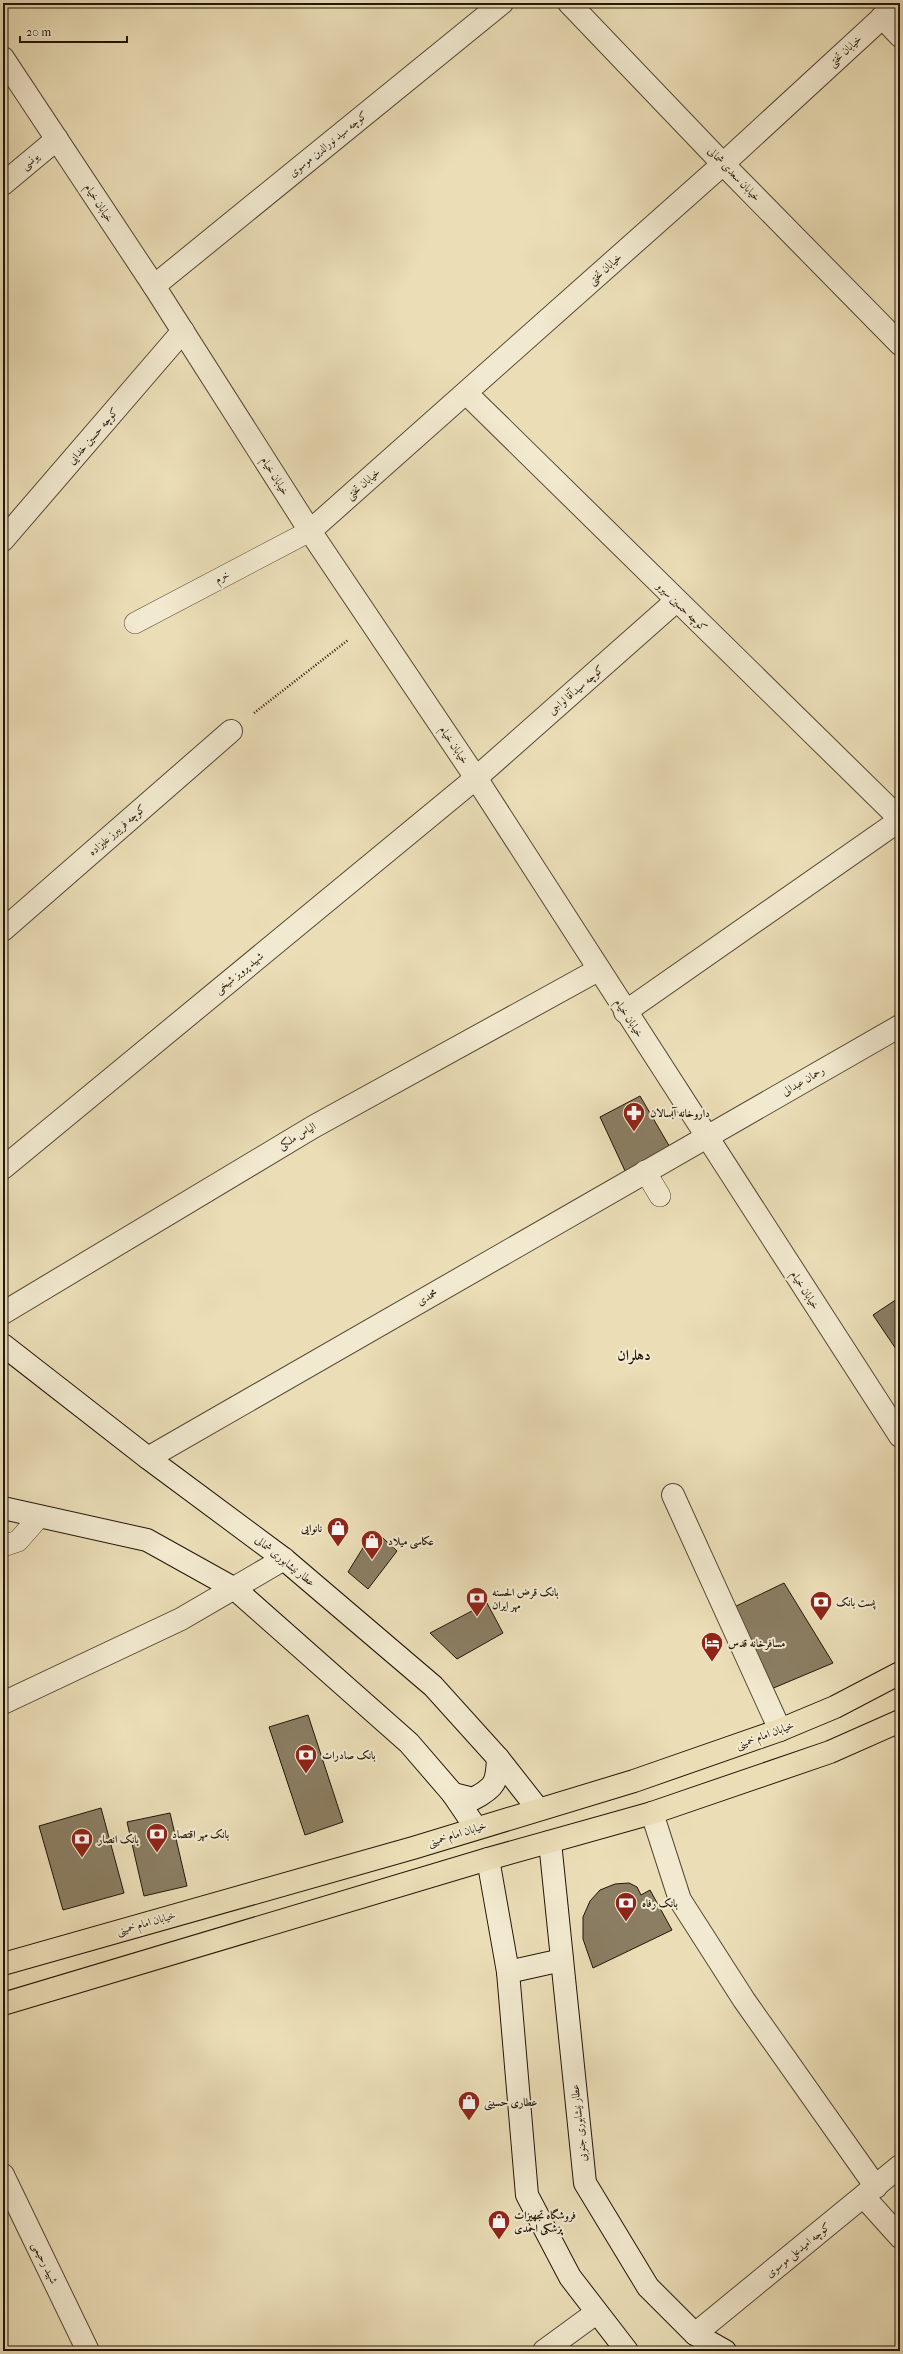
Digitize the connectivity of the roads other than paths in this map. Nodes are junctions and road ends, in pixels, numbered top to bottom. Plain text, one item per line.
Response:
1 (502, 3) edge
2 (569, 3) edge
3 (890, 10) edge
4 (900, 36) edge
5 (3, 58) edge
6 (57, 139) junction
7 (723, 164) junction
8 (3, 184) edge
9 (154, 286) junction
10 (183, 331) junction
11 (900, 344) edge
12 (466, 393) junction
13 (310, 531) junction
14 (3, 540) edge
15 (676, 601) junction
16 (135, 623) dead end
17 (231, 731) road end
18 (476, 778) junction
19 (900, 820) edge
20 (3, 930) edge
21 (598, 970) junction
22 (625, 1012) junction
23 (900, 1026) edge
24 (706, 1136) junction
25 (3, 1168) edge
26 (646, 1171) junction
27 (660, 1196) dead end
28 (3, 1313) edge
29 (3, 1345) edge
30 (900, 1436) edge
31 (148, 1458) junction
32 (673, 1495) dead end
33 (3, 1508) edge
34 (40, 1516) junction
35 (3, 1546) edge
36 (284, 1559) junction
37 (235, 1589) junction
38 (900, 1673) edge
39 (3, 1704) edge
40 (900, 1721) edge
41 (780, 1730) junction
42 (498, 1758) junction
43 (453, 1794) junction
44 (538, 1808) junction
45 (652, 1813) junction
46 (476, 1828) junction
47 (550, 1842) junction
48 (488, 1860) junction
49 (562, 1960) junction
50 (3, 1964) edge
51 (508, 1972) junction
52 (3, 2004) edge
53 (900, 2166) edge
54 (3, 2175) edge
55 (870, 2192) junction
56 (900, 2237) edge
57 (596, 2313) junction
58 (695, 2334) junction
59 (88, 2351) edge
60 (544, 2351) edge
61 (627, 2351) edge
62 (725, 2351) edge

1 - 9 street, کوچه سید نورالدین موسوی
2 - 7 street, خیابان سعدی شمالی
3 - 4 street
3 - 7 street, خیابان تختی
5 - 6 street, خیابان خیام
6 - 8 street, یونسی
6 - 9 street, خیابان خیام
7 - 11 street, خیابان سعدی شمالی
7 - 12 street, خیابان تختی
9 - 10 street, خیابان خیام
10 - 13 street, خیابان خیام
10 - 14 street, کوچه حسین خدایی
12 - 13 street, خیابان تختی
12 - 15 street, کوچه حسین سیرو
13 - 16 lane, خرم
13 - 18 street, خیابان خیام
15 - 18 street, کوچه سیدآقا لواجی
15 - 19 street, کوچه حسین سیرو
17 - 20 street, کوچه فریبرز علیزاده
18 - 21 street, خیابان خیام
18 - 25 street, شهید پرویز شیخی
19 - 22 street
21 - 22 street, خیابان خیام
21 - 28 street, الیاس ملکی
22 - 24 street, خیابان خیام
23 - 24 street, رحمان عبدالی
24 - 26 street, محمدی
24 - 30 street, خیابان خیام
26 - 27 lane
26 - 31 street, محمدی
29 - 31 street, عطار نیشابوری شمالی
31 - 36 street, عطار نیشابوری شمالی
32 - 41 street
33 - 34 street
34 - 35 lane
34 - 37 street
36 - 37 street
36 - 42 street, عطار نیشابوری شمالی
37 - 39 street
37 - 43 street
38 - 41 highway, خیابان امام خمینی
40 - 45 highway
41 - 44 highway, خیابان امام خمینی
42 - 43 street
42 - 44 street, عطار نیشابوری شمالی
43 - 46 street
44 - 46 highway, خیابان امام خمینی
45 - 47 highway
45 - 55 street
46 - 50 highway, خیابان امام خمینی
47 - 48 highway
47 - 49 street, عطار نیشابوری جنوبی
48 - 51 street
48 - 52 highway
49 - 51 street
49 - 58 street, عطار نیشابوری جنوبی
51 - 57 street
53 - 55 street, کوچه امیدعلی موسوی
54 - 59 street, شهید رحیمی
55 - 56 street
55 - 58 street, کوچه امیدعلی موسوی
57 - 60 street
57 - 61 street
58 - 62 street, عطار نیشابوری جنوبی

